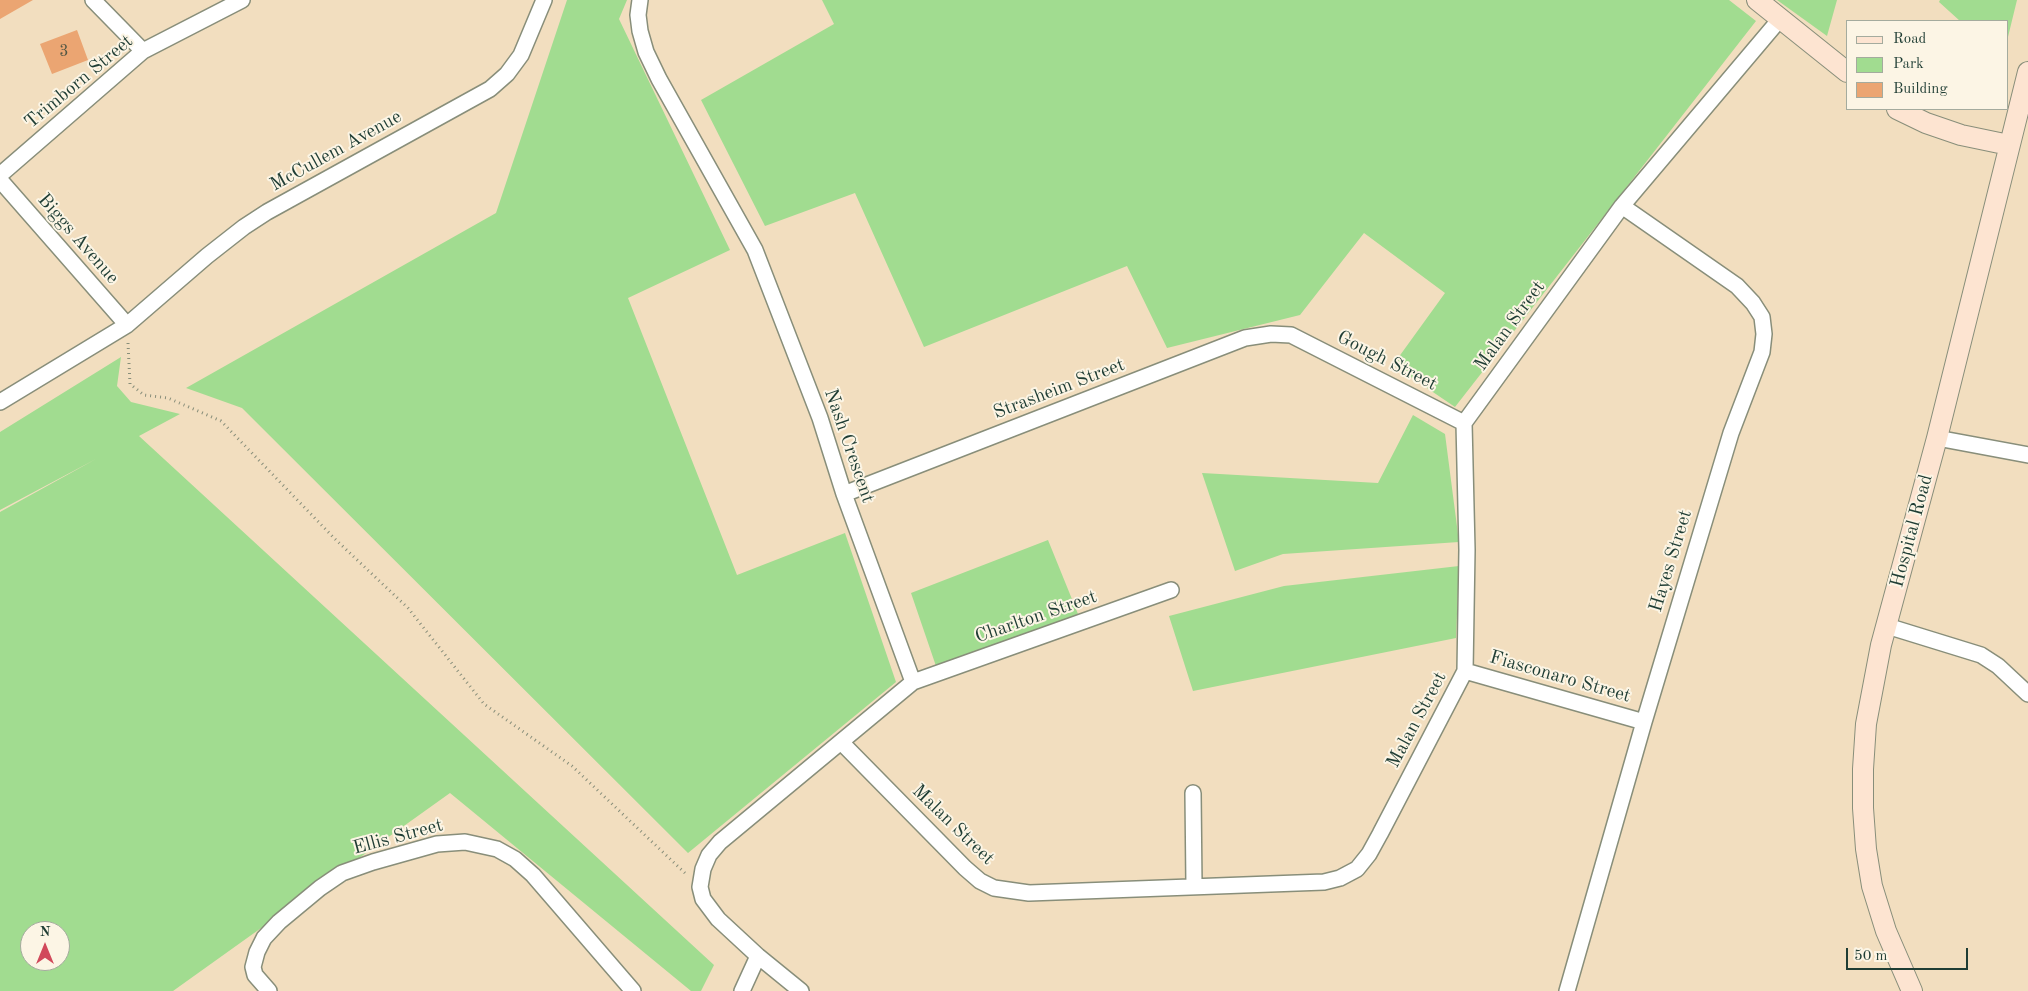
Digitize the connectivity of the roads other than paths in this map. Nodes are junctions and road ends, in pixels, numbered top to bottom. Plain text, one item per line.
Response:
1 (93, 0) edge
2 (242, 0) edge
3 (544, 0) edge
4 (640, 0) edge
5 (1757, 0) edge
6 (1780, 19) junction
7 (143, 51) junction
8 (1846, 71) edge
9 (2028, 72) edge
10 (1899, 110) edge
11 (2008, 145) junction
12 (0, 175) edge
13 (0, 180) edge
14 (1622, 206) junction
15 (127, 324) junction
16 (1291, 335) joint
17 (0, 402) edge
18 (1464, 423) junction
19 (1937, 438) junction
20 (2028, 455) edge
21 (844, 494) junction
22 (1171, 590) dead end
23 (1887, 626) junction
24 (1465, 671) junction
25 (913, 682) junction
26 (2028, 694) edge
27 (1644, 722) junction
28 (841, 742) junction
29 (1193, 793) dead end
30 (1194, 886) junction
31 (758, 956) junction
32 (269, 991) edge
33 (633, 991) edge
34 (742, 991) edge
35 (801, 991) edge
36 (1567, 991) edge
37 (1912, 991) edge

1 - 7 street
2 - 7 street, Trimborn Street
3 - 15 street, McCullem Avenue
4 - 21 street, Nash Crescent
5 - 6 main road
6 - 8 main road
6 - 14 street, Malan Street
7 - 12 street, Trimborn Street
9 - 11 main road, Hospital Road
10 - 11 main road
11 - 19 main road, Hospital Road
13 - 15 street, Biggs Avenue
14 - 18 street, Malan Street
14 - 27 street, Hayes Street
15 - 17 street, McCullem Avenue
16 - 18 street, Gough Street
16 - 21 street, Strasheim Street
18 - 24 street, Malan Street
19 - 20 street
19 - 23 main road, Hospital Road
21 - 25 street, Nash Crescent
22 - 25 street, Charlton Street
23 - 26 street
23 - 37 main road, Hospital Road
24 - 27 street, Fiasconaro Street
24 - 30 street, Malan Street
25 - 28 street
27 - 36 street, Hayes Street
28 - 30 street, Malan Street
28 - 31 street
29 - 30 street
31 - 34 street
31 - 35 street
32 - 33 street, Ellis Street

